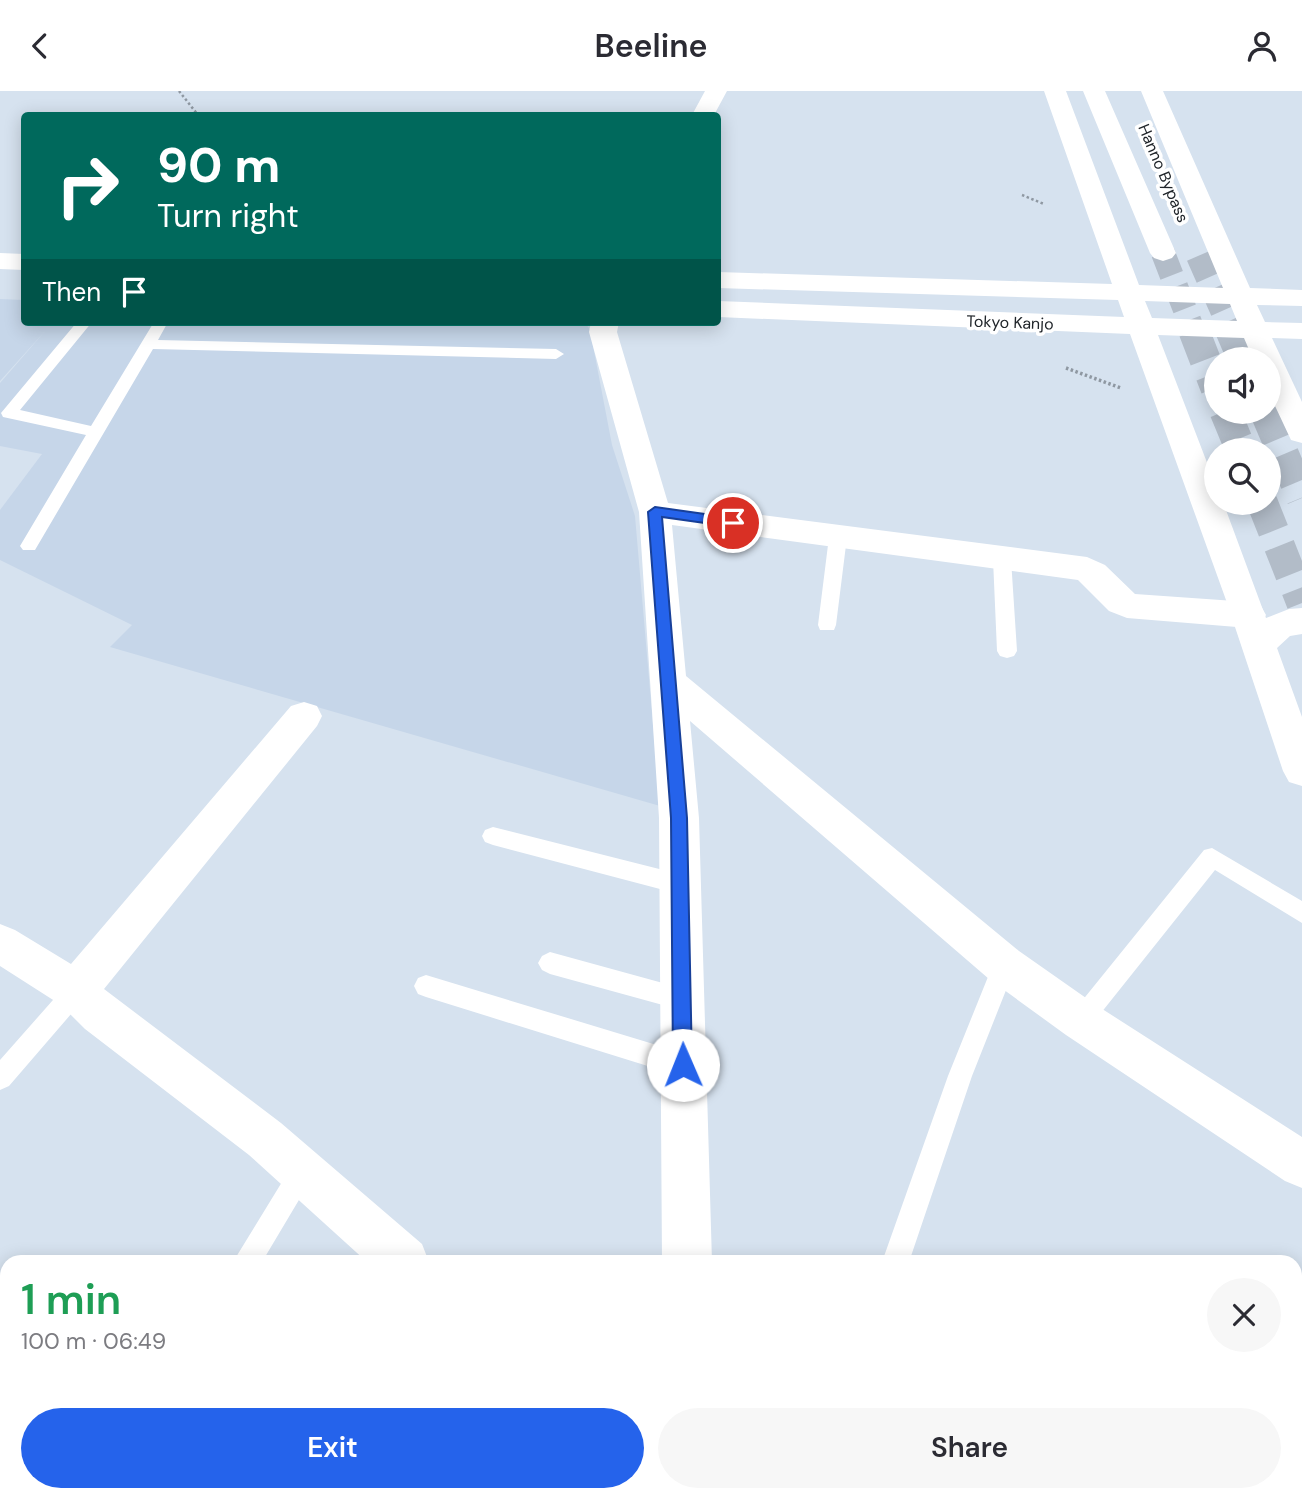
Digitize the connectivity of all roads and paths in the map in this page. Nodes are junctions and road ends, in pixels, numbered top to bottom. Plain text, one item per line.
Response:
1 (179, 91) edge
2 (716, 91) edge
3 (1055, 91) edge
4 (1094, 91) edge
5 (1130, 91) edge
6 (1152, 91) edge
7 (196, 112) edge
8 (705, 112) edge
9 (1022, 195) dead end
10 (1044, 204) dead end
11 (1163, 253) tunnel mouth
12 (1198, 256) tunnel mouth
13 (0, 261) edge
14 (21, 262) edge
15 (721, 280) edge
16 (0, 283) edge
17 (21, 284) edge
18 (1126, 291) junction
19 (1239, 295) junction
20 (1302, 298) edge
21 (721, 309) edge
22 (82, 326) edge
23 (158, 326) edge
24 (604, 326) edge
25 (1140, 327) junction
26 (1253, 329) junction
27 (1302, 331) edge
28 (146, 344) junction
29 (1262, 347) tunnel mouth
30 (556, 354) dead end
31 (1066, 368) dead end
32 (1281, 388) edge
33 (1127, 390) dead end
34 (94, 432) junction
35 (1302, 433) edge
36 (655, 512) junction
37 (838, 537) junction
38 (29, 546) dead end
39 (1002, 559) junction
40 (1302, 621) edge
41 (827, 625) dead end
42 (1254, 630) junction
43 (1007, 651) dead end
44 (669, 682) junction
45 (304, 716) dead end
46 (1302, 771) edge
47 (493, 836) dead end
48 (679, 884) junction
49 (1302, 913) edge
50 (0, 943) edge
51 (550, 963) dead end
52 (1004, 965) junction
53 (426, 986) dead end
54 (76, 991) junction
55 (681, 999) junction
56 (1081, 1020) junction
57 (683, 1065) junction
58 (0, 1079) edge
59 (1302, 1164) edge
60 (302, 1173) junction
61 (250, 1255) edge
62 (396, 1255) edge
63 (687, 1255) edge
64 (897, 1255) edge

1 - 7 path
2 - 8 main road
3 - 18 main road
4 - 11 main road, Hanno Bypass
5 - 12 main road, Hanno Bypass
6 - 19 main road
9 - 10 path
13 - 14 main road
15 - 18 main road, Tokyo Kanjo
16 - 17 main road
18 - 19 main road, Tokyo Kanjo
18 - 25 main road
19 - 20 main road, Tokyo Kanjo
19 - 26 main road
21 - 25 main road, Tokyo Kanjo
22 - 34 lane
23 - 28 lane
24 - 36 main road
25 - 26 main road, Tokyo Kanjo
25 - 42 main road
26 - 27 main road, Tokyo Kanjo
26 - 29 main road
28 - 30 lane
28 - 34 lane
31 - 33 path
32 - 35 main road
34 - 38 lane
36 - 37 main road
36 - 44 main road
37 - 39 main road
37 - 41 lane
39 - 42 main road
39 - 43 lane
40 - 42 main road
42 - 46 main road
44 - 48 main road
44 - 52 main road
45 - 54 main road
47 - 48 lane
48 - 55 main road
49 - 56 lane
50 - 54 main road
51 - 55 lane
52 - 56 main road
52 - 64 lane
53 - 57 lane
54 - 58 lane
54 - 60 main road
55 - 57 main road
56 - 59 main road
57 - 63 main road
60 - 61 lane
60 - 62 main road

